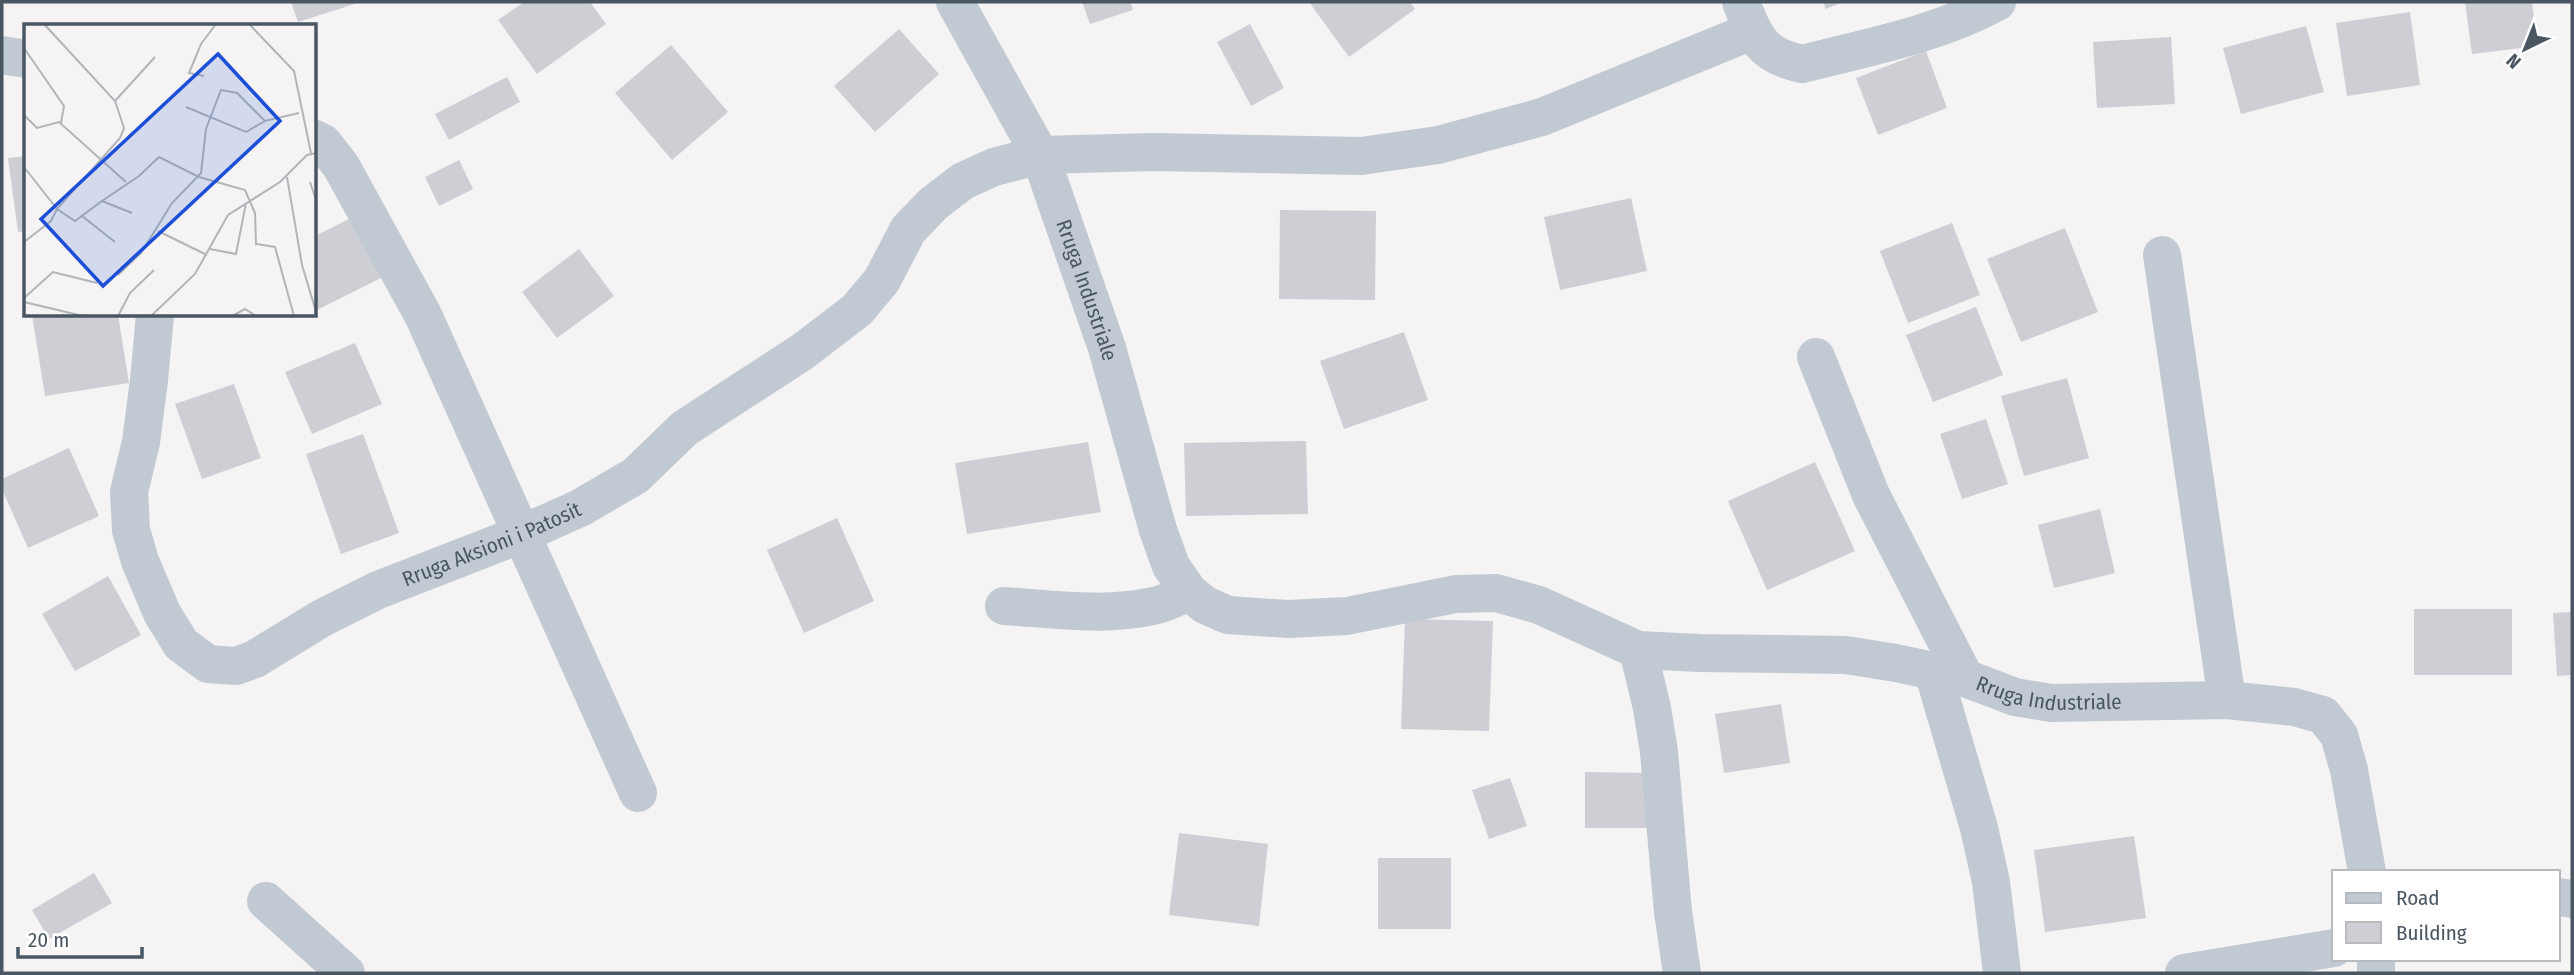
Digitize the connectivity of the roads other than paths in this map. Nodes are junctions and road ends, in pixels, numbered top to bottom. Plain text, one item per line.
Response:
1 (955, 2) edge
2 (1997, 2) edge
3 (1746, 16) edge
4 (2, 55) edge
5 (24, 59) edge
6 (317, 140) edge
7 (1040, 155) junction
8 (2161, 255) dead end
9 (155, 317) edge
10 (1816, 357) dead end
11 (522, 534) junction
12 (1189, 592) junction
13 (1004, 606) dead end
14 (1638, 650) junction
15 (1949, 675) junction
16 (2227, 699) junction
17 (638, 793) dead end
18 (2367, 870) edge
19 (265, 901) dead end
20 (2332, 948) edge
21 (346, 973) edge
22 (1682, 973) edge
23 (2002, 973) edge
24 (2184, 973) edge

1 - 7 street, Rruga Industriale
2 - 3 street
3 - 7 street, Rruga Aksioni i Patosit
4 - 5 street
6 - 11 street
7 - 11 street, Rruga Aksioni i Patosit
7 - 12 street, Rruga Industriale
8 - 16 street
9 - 11 street, Rruga Aksioni i Patosit
10 - 15 street, Rruga Industriale
11 - 17 street
12 - 13 street
12 - 14 street
14 - 15 street
14 - 22 street
15 - 16 street, Rruga Industriale
15 - 23 street
16 - 18 street, Rruga Industriale
19 - 21 street
20 - 24 street

